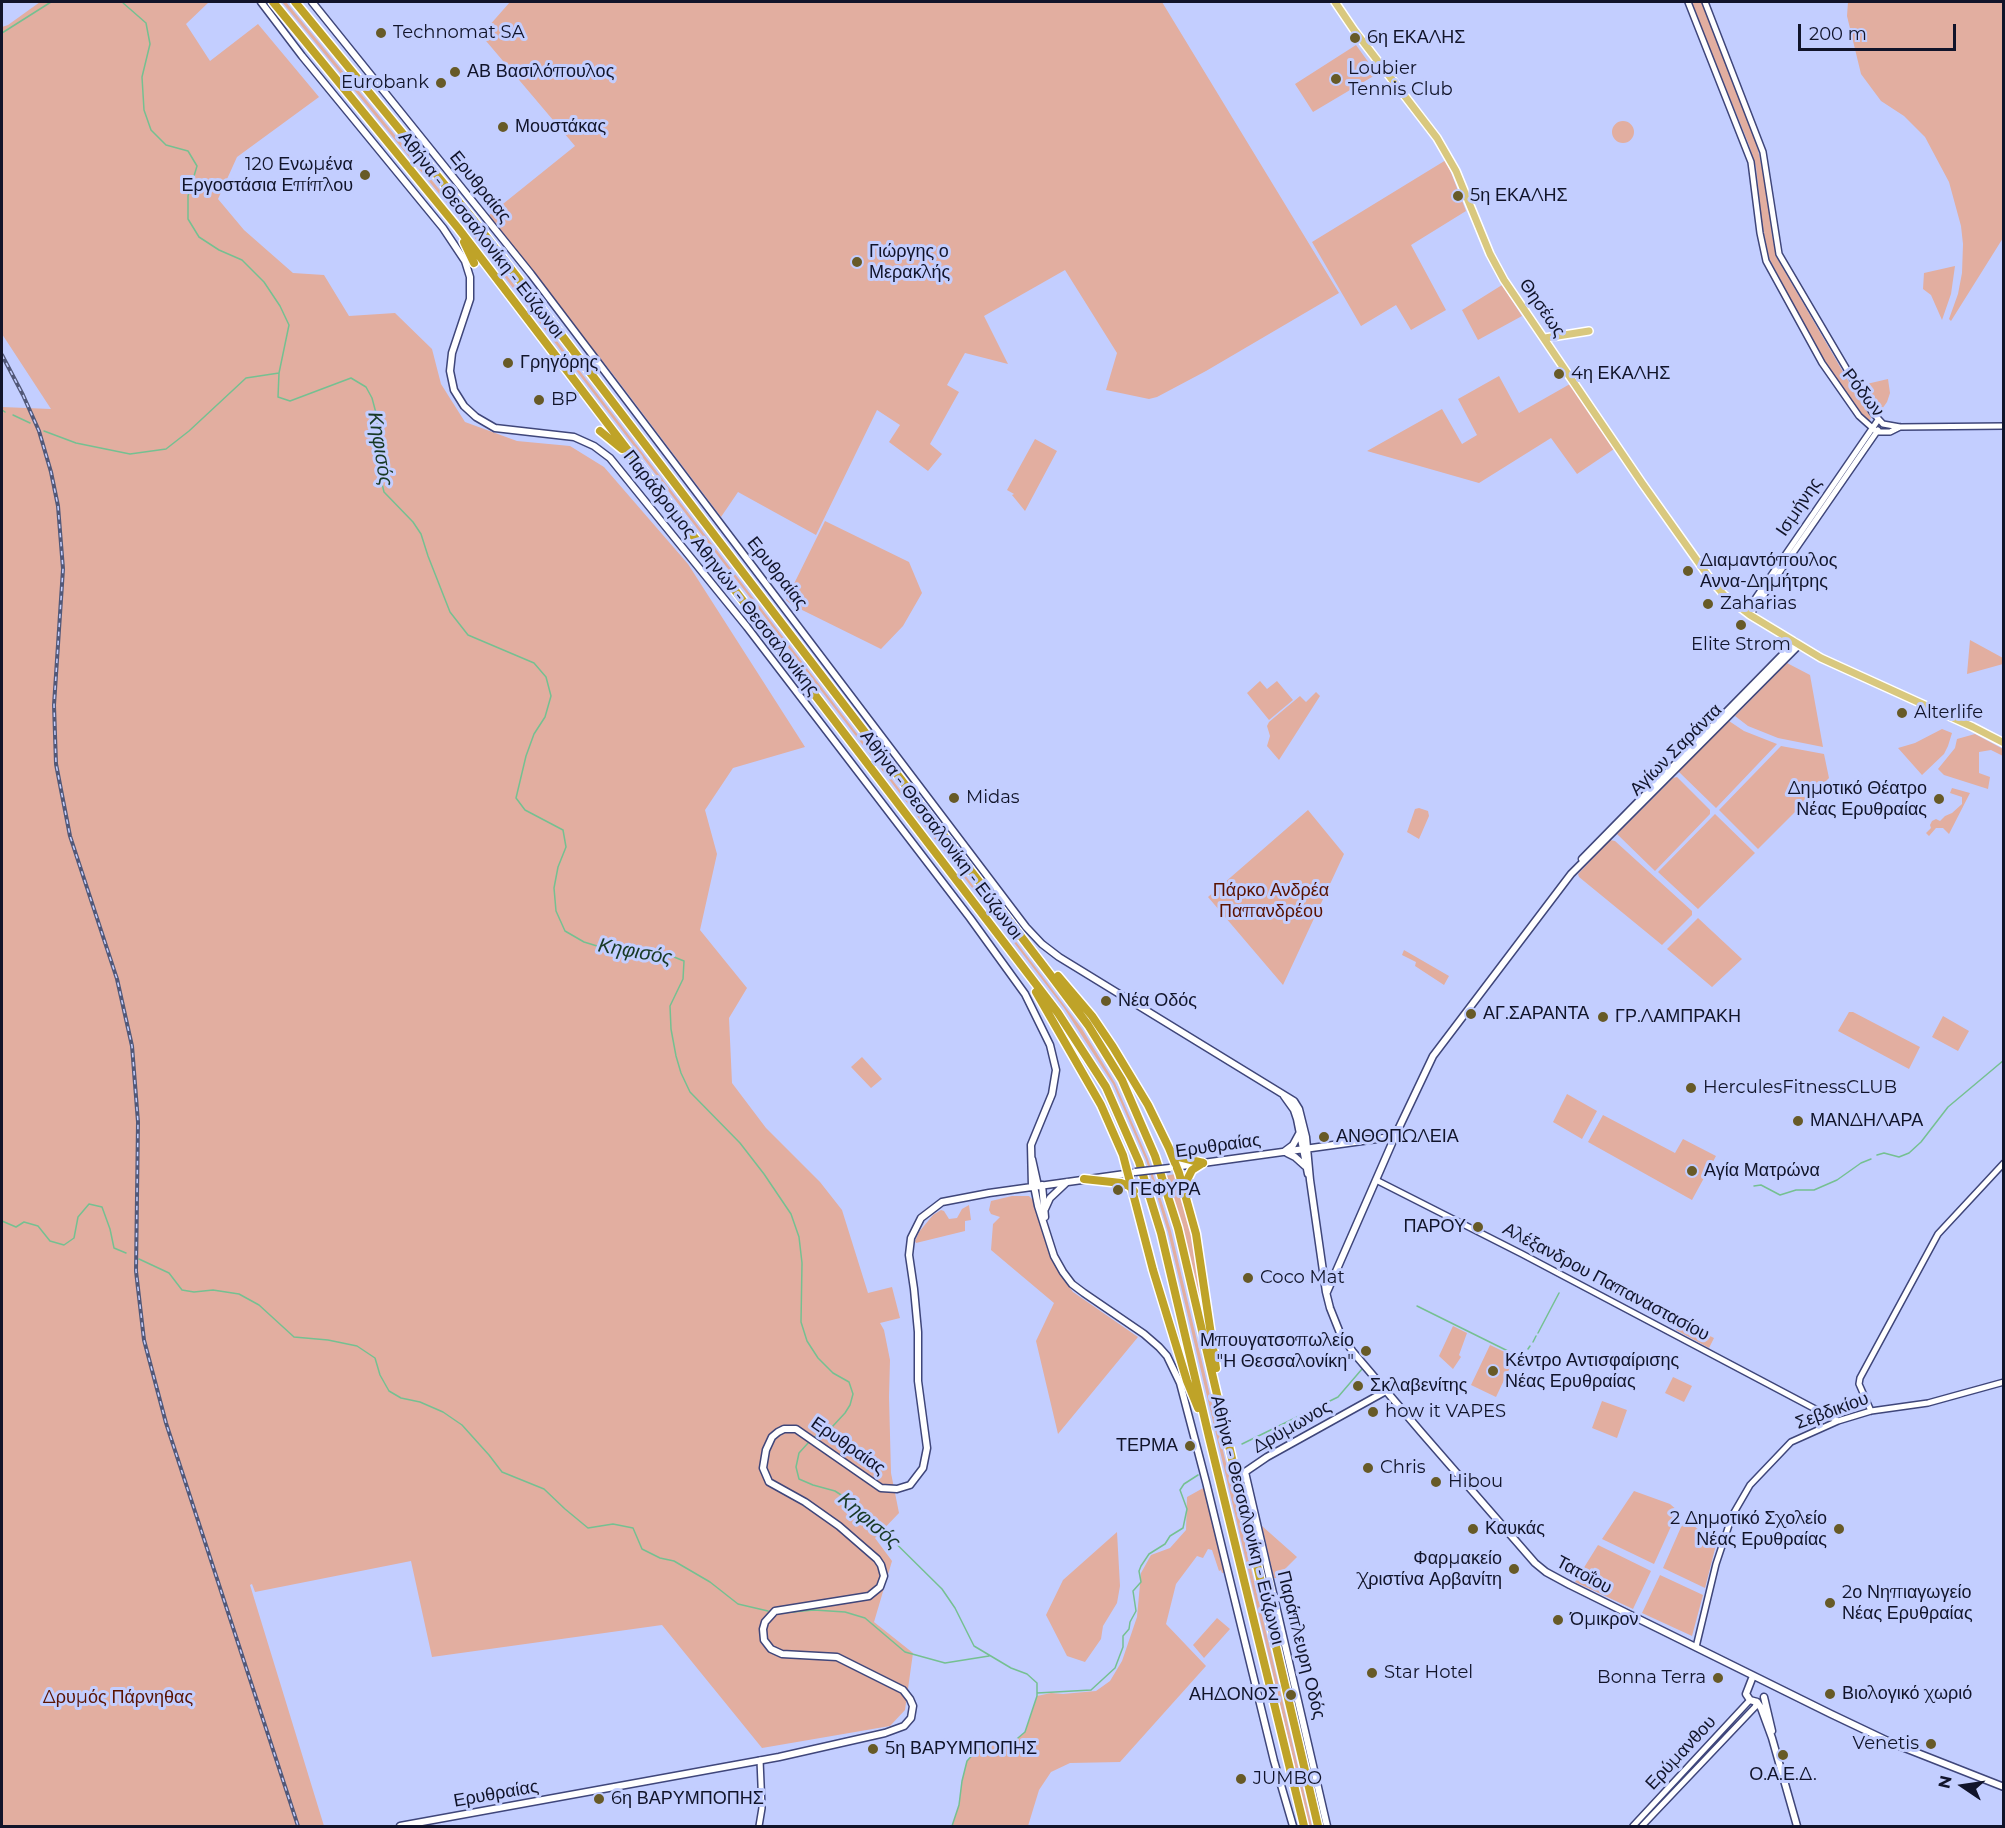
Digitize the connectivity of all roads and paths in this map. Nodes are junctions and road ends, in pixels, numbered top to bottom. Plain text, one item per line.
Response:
1 (261, 2) edge
2 (273, 2) edge
3 (295, 2) edge
4 (312, 2) edge
5 (1335, 2) edge
6 (1688, 2) edge
7 (1704, 2) edge
8 (458, 228) junction
9 (474, 263) dead end
10 (1589, 331) dead end
11 (1545, 338) junction
12 (1880, 422) junction
13 (2004, 426) edge
14 (1900, 427) junction
15 (600, 431) dead end
16 (1874, 431) junction
17 (636, 461) junction
18 (1748, 614) junction
19 (1797, 644) junction
20 (2004, 743) edge
21 (1031, 951) junction
22 (1017, 961) junction
23 (1279, 1092) junction
24 (1299, 1130) junction
25 (1396, 1134) junction
26 (1322, 1146) junction
27 (1169, 1148) junction
28 (1305, 1149) junction
29 (1283, 1152) junction
30 (1031, 1156) junction
31 (1203, 1163) junction
32 (2004, 1163) edge
33 (1307, 1166) junction
34 (1173, 1167) junction
35 (1035, 1168) junction
36 (1132, 1173) junction
37 (1084, 1179) junction
38 (1377, 1180) junction
39 (1067, 1182) junction
40 (1054, 1184) junction
41 (1036, 1186) junction
42 (1185, 1193) junction
43 (1135, 1195) junction
44 (1044, 1212) junction
45 (1046, 1229) junction
46 (1326, 1292) junction
47 (2004, 1382) edge
48 (1386, 1391) junction
49 (1871, 1411) junction
50 (1821, 1412) junction
51 (1222, 1416) junction
52 (1838, 1421) junction
53 (1824, 1428) junction
54 (1209, 1437) junction
55 (1245, 1472) joint
56 (1696, 1647) junction
57 (1753, 1676) junction
58 (1771, 1684) junction
59 (1764, 1697) junction
60 (1751, 1699) junction
61 (1773, 1738) junction
62 (759, 1760) junction
63 (2004, 1787) edge
64 (400, 1827) edge
65 (759, 1827) edge
66 (1293, 1827) edge
67 (1304, 1827) edge
68 (1318, 1827) edge
69 (1328, 1827) edge
70 (1633, 1827) edge
71 (1642, 1827) edge
72 (1797, 1827) edge

1 - 30 main road, Παράδρομος Αθηνών - Θεσσαλονίκης
2 - 8 highway, Αθήνα - Θεσσαλονίκη - Εύζωνοι
3 - 21 highway, Αθήνα - Θεσσαλονίκη - Εύζωνοι
4 - 23 main road, Ερυθραίας
5 - 11 main road, Θησέως
6 - 16 street, Ρόδων
7 - 12 street, Ρόδων
8 - 9 highway
8 - 17 highway, Αθήνα - Θεσσαλονίκη - Εύζωνοι
10 - 11 main road
11 - 18 main road, Θησέως
12 - 14 street, Ρόδων
12 - 16 street, Ισμήνης
13 - 14 street
14 - 16 street, Ρόδων
15 - 17 highway
16 - 18 street, Ισμήνης
17 - 22 highway, Αθήνα - Θεσσαλονίκη - Εύζωνοι
18 - 19 main road, Θησέως
19 - 20 main road, Θησέως
19 - 25 main road, Αγίων Σαράντα
21 - 27 highway
21 - 51 highway, Αθήνα - Θεσσαλονίκη - Εύζωνοι
22 - 36 highway
22 - 54 highway, Αθήνα - Θεσσαλονίκη - Εύζωνοι
23 - 24 main road, Ερυθραίας
23 - 28 main road, Ερυθραίας
24 - 28 main road, Ερυθραίας
24 - 29 main road
25 - 26 main road, Ερυθραίας
25 - 38 main road, Αγίων Σαράντα
26 - 28 main road, Ερυθραίας
26 - 33 main road
27 - 31 highway
27 - 34 highway
28 - 29 main road, Ερυθραίας
28 - 33 main road, Τατοΐου
29 - 31 main road, Ερυθραίας
29 - 33 main road
30 - 35 main road, Παράδρομος Αθηνών - Θεσσαλονίκης
30 - 41 main road, Παράδρομος Αθηνών - Θεσσαλονίκης
31 - 34 main road, Ερυθραίας
31 - 42 highway
32 - 49 street
33 - 46 main road, Τατοΐου
34 - 36 main road, Ερυθραίας, bridge
34 - 42 highway
35 - 40 main road
35 - 41 main road, Παράδρομος Αθηνών - Θεσσαλονίκης
36 - 37 main road, Ερυθραίας
36 - 43 highway
37 - 39 main road, Ερυθραίας
37 - 43 highway
38 - 46 main road
38 - 50 street, Αλέξανδρου Παπαναστασίου
39 - 40 main road, Ερυθραίας
39 - 44 main road
40 - 41 main road, Ερυθραίας
41 - 44 main road, Παράδρομος Αθηνών - Θεσσαλονίκης
41 - 45 main road, Παράδρομος Αθηνών - Θεσσαλονίκης
41 - 62 main road, Ερυθραίας
42 - 51 highway
43 - 54 highway
44 - 45 main road
45 - 66 main road, Παράδρομος Αθηνών - Θεσσαλονίκης
46 - 48 main road, Τατοΐου
47 - 49 street, Σεβδικίου
48 - 55 main road, Δρύμωνος
48 - 56 main road, Τατοΐου
49 - 52 street, Σεβδικίου
50 - 52 street, Αλέξανδρου Παπαναστασίου
50 - 53 street
51 - 68 highway, Αθήνα - Θεσσαλονίκη - Εύζωνοι
52 - 53 street, Σεβδικίου
53 - 56 street, Σεβδικίου
54 - 67 highway, Αθήνα - Θεσσαλονίκη - Εύζωνοι
55 - 69 main road, Παράπλευρη Οδός
56 - 57 main road, Τατοΐου
57 - 58 main road, Τατοΐου
57 - 60 main road
58 - 59 main road, Ερύμανθου
58 - 63 main road, Τατοΐου
59 - 60 main road, Ερύμανθου
59 - 61 main road
60 - 61 main road
60 - 70 street, Ερύμανθου
60 - 71 street, Ερύμανθου
61 - 72 main road
62 - 64 main road, Ερυθραίας
62 - 65 street

